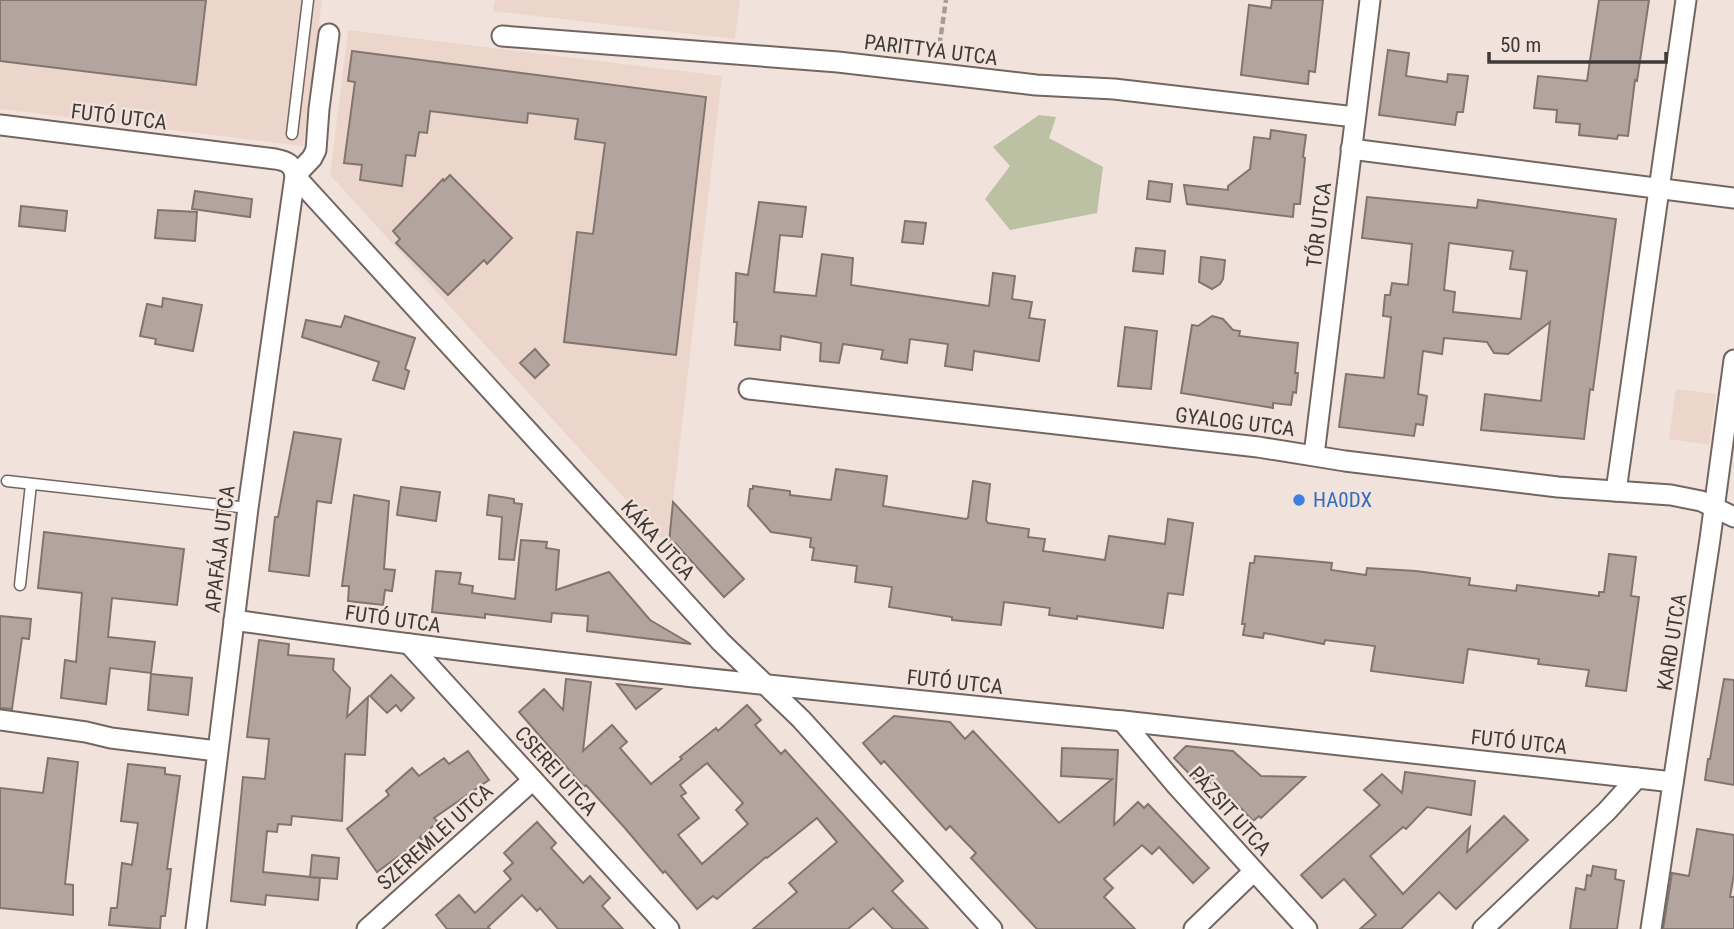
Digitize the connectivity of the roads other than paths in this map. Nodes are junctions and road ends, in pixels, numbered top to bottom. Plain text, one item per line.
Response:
1 (308, 0) edge
2 (1370, 0) edge
3 (1686, 0) edge
4 (329, 34) dead end
5 (502, 36) dead end
6 (1355, 117) junction
7 (0, 125) edge
8 (292, 134) dead end
9 (1352, 149) junction
10 (295, 176) junction
11 (1659, 188) junction
12 (1734, 198) edge
13 (1734, 360) edge
14 (749, 389) dead end
15 (1314, 455) junction
16 (7, 481) dead end
17 (31, 484) junction
18 (1616, 491) junction
19 (1714, 507) junction
20 (248, 508) junction
21 (1734, 517) edge
22 (20, 585) dead end
23 (233, 620) junction
24 (409, 644) junction
25 (765, 684) junction
26 (0, 720) edge
27 (1122, 721) junction
28 (217, 751) junction
29 (1637, 778) junction
30 (533, 780) junction
31 (1674, 782) junction
32 (1254, 871) junction
33 (196, 929) edge
34 (367, 929) edge
35 (668, 929) edge
36 (992, 929) edge
37 (1194, 929) edge
38 (1307, 929) edge
39 (1483, 929) edge
40 (1651, 929) edge

1 - 8 lane
2 - 6 street, TŐR UTCA
3 - 11 street
4 - 10 street, APAFÁJA UTCA
5 - 6 street, PARITTYA UTCA
6 - 9 street, TŐR UTCA
7 - 10 street, FUTÓ UTCA
9 - 11 street
9 - 15 street, TŐR UTCA
10 - 20 street, APAFÁJA UTCA
10 - 25 street, KÁKA UTCA
11 - 12 street
11 - 18 street
13 - 19 street, KARD UTCA
14 - 15 street, GYALOG UTCA
15 - 18 street, GYALOG UTCA
16 - 17 lane
17 - 20 lane
17 - 22 lane
18 - 19 street, GYALOG UTCA
19 - 21 street, GYALOG UTCA
19 - 31 street, KARD UTCA
20 - 23 street, APAFÁJA UTCA
23 - 24 street, FUTÓ UTCA
23 - 28 street, APAFÁJA UTCA
24 - 25 street, FUTÓ UTCA
24 - 30 street, CSEREI UTCA
25 - 27 street, FUTÓ UTCA
25 - 36 street, KÁKA UTCA
26 - 28 street
27 - 29 street, FUTÓ UTCA
27 - 32 street, PÁZSIT UTCA
28 - 33 street, APAFÁJA UTCA
29 - 31 street, FUTÓ UTCA
29 - 39 street
30 - 34 street, SZEREMLEI UTCA
30 - 35 street, CSEREI UTCA
31 - 40 street, KARD UTCA
32 - 37 street
32 - 38 street, PÁZSIT UTCA

